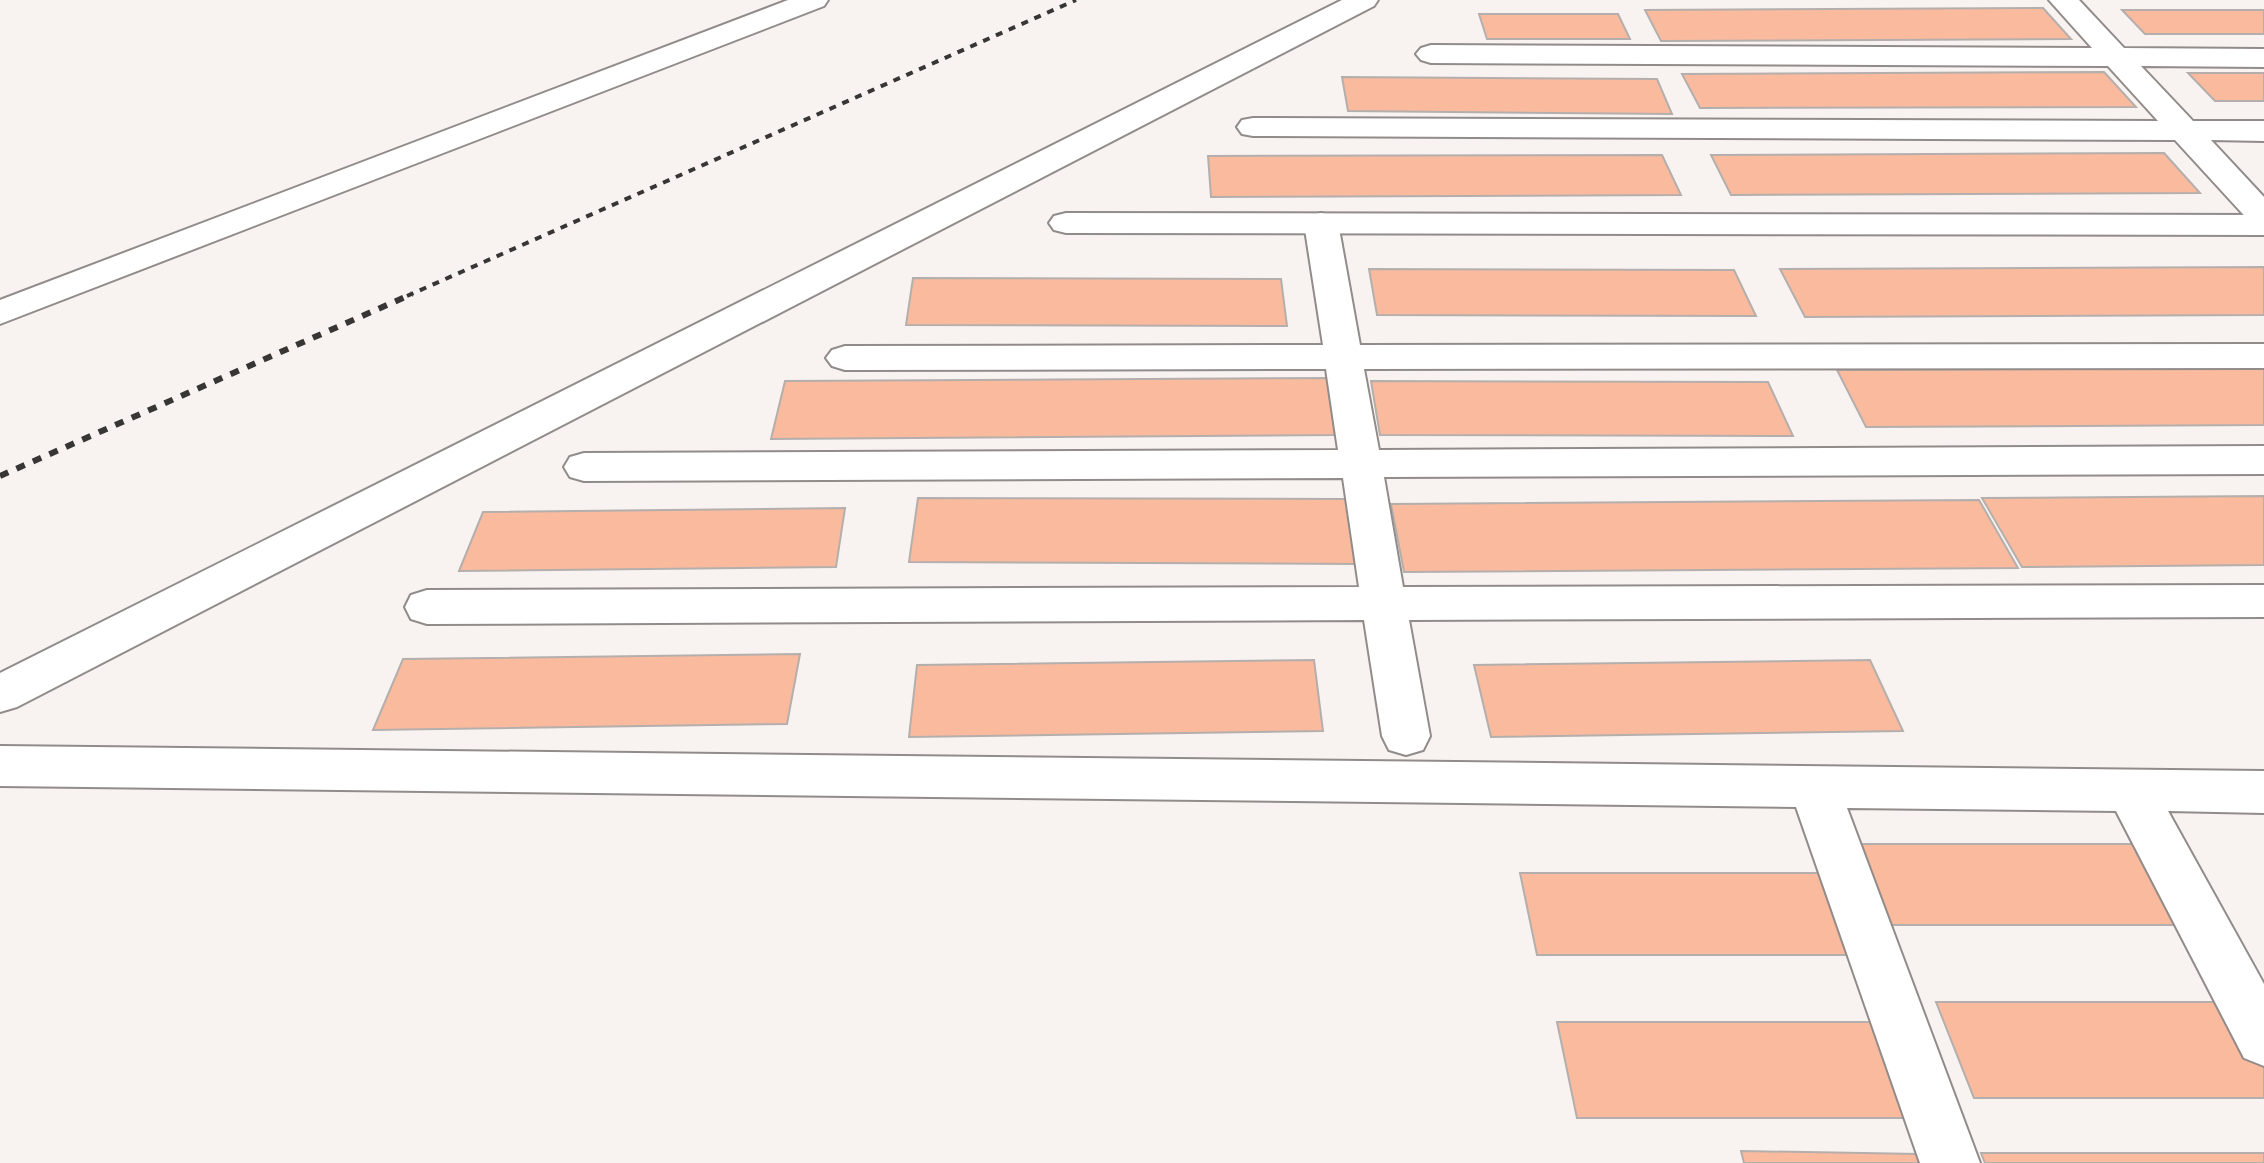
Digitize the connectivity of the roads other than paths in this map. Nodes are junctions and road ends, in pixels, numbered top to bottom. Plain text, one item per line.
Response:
1 (814, 0) edge
2 (1364, 0) edge
3 (2063, 0) edge
4 (1431, 54) dead end
5 (2115, 57) junction
6 (2264, 58) edge
7 (1253, 127) dead end
8 (2184, 131) junction
9 (2264, 131) edge
10 (2264, 217) edge
11 (1066, 223) dead end
12 (1321, 223) junction
13 (2264, 225) edge
14 (0, 313) edge
15 (2264, 356) edge
16 (1343, 357) junction
17 (845, 358) dead end
18 (2264, 460) edge
19 (1361, 464) junction
20 (584, 467) dead end
21 (2264, 601) edge
22 (1384, 604) junction
23 (427, 607) dead end
24 (0, 694) edge
25 (1406, 736) dead end
26 (0, 766) edge
27 (1814, 787) junction
28 (2131, 791) junction
29 (2264, 792) edge
30 (2264, 1039) edge
31 (1950, 1163) edge

1 - 14 street
2 - 24 street
3 - 5 street
4 - 5 street
5 - 6 street
5 - 8 street
7 - 8 street
8 - 9 street
8 - 10 street
11 - 12 street
12 - 13 street
12 - 16 street
15 - 16 street
16 - 17 street
16 - 19 street
18 - 19 street
19 - 20 street
19 - 22 street
21 - 22 street
22 - 23 street
22 - 25 street
26 - 27 street
27 - 28 street
27 - 31 street
28 - 29 street
28 - 30 street

